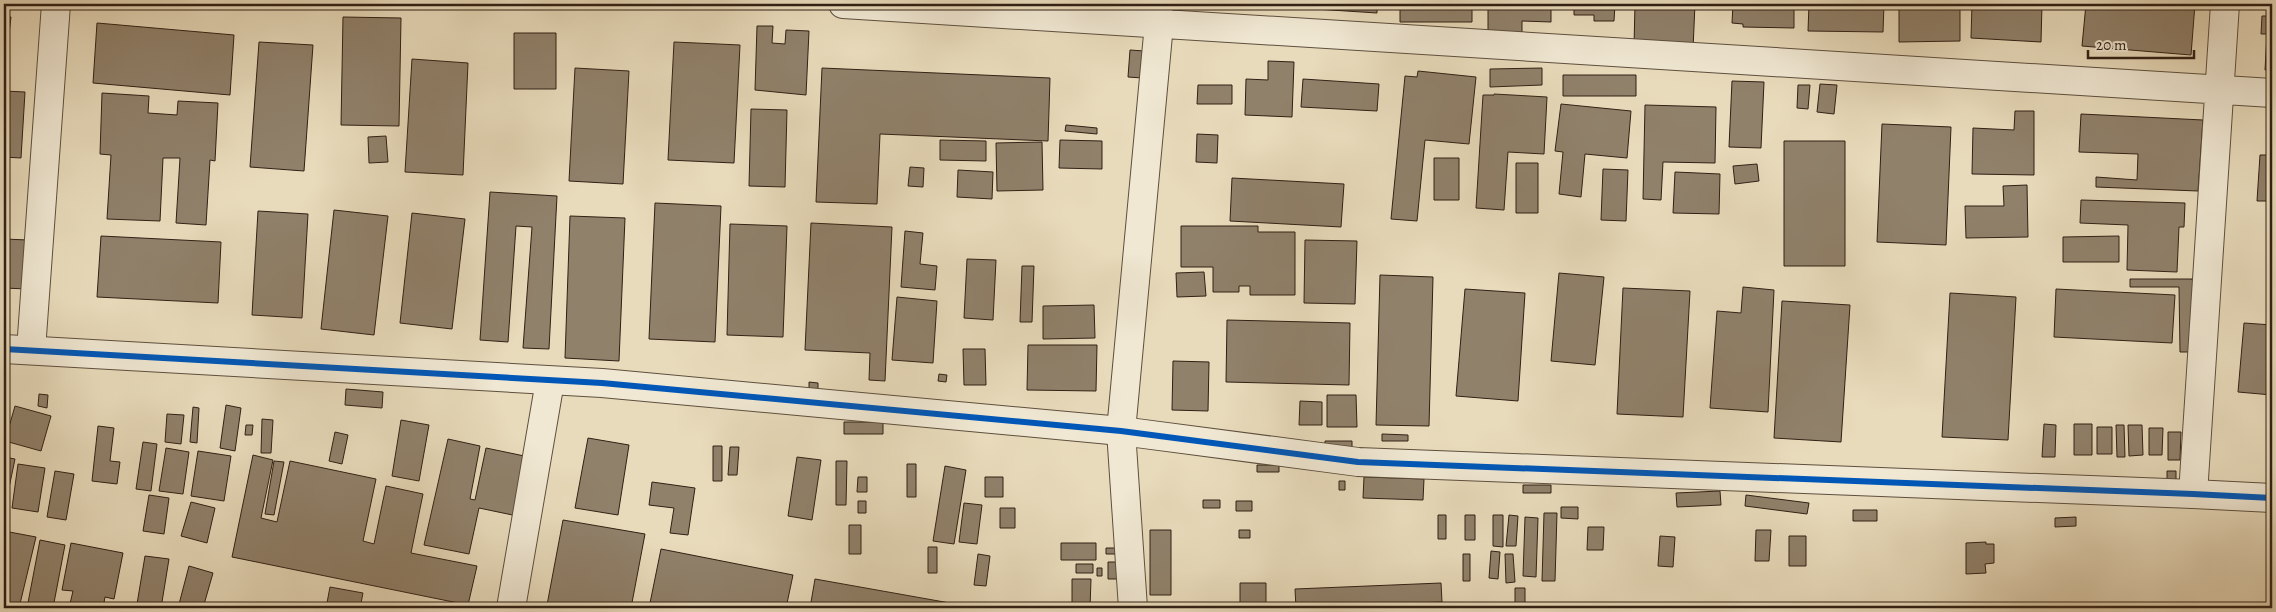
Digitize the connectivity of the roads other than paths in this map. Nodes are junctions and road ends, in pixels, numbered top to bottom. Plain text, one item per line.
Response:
1 (56, 4) edge
2 (843, 4) edge
3 (2225, 4) edge
4 (1159, 14) edge
5 (2219, 89) junction
6 (2272, 93) edge
7 (4, 349) edge
8 (31, 350) junction
9 (550, 380) junction
10 (1121, 431) junction
11 (2194, 494) junction
12 (2272, 498) edge
13 (511, 608) edge
14 (1133, 608) edge

1 - 8 street
2 - 4 street
3 - 5 street
4 - 5 street
4 - 10 street
5 - 6 street
5 - 11 street
7 - 8 street
8 - 9 street
9 - 10 street
9 - 13 street
10 - 11 street
10 - 14 street
11 - 12 street

